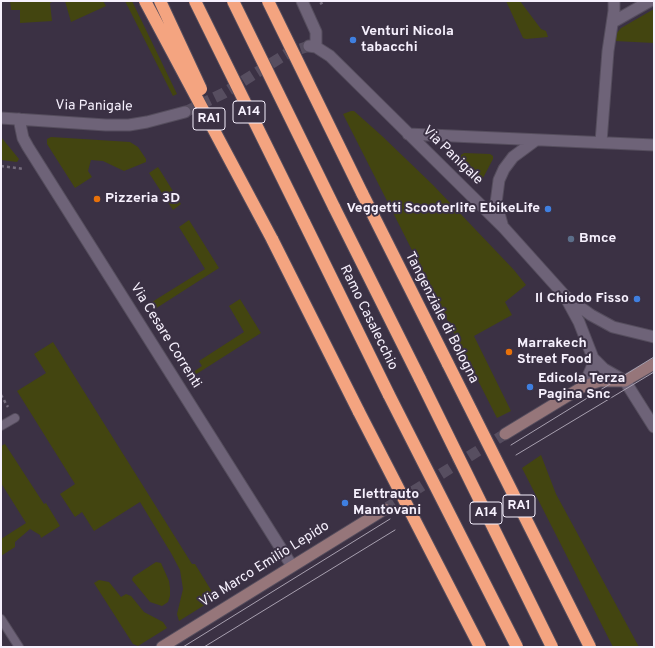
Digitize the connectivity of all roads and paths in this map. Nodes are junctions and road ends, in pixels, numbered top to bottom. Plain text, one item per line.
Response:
1 (145, 1) edge
2 (160, 1) edge
3 (195, 1) edge
4 (233, 1) edge
5 (268, 1) edge
6 (302, 1) edge
7 (614, 1) edge
8 (650, 1) edge
9 (613, 22) junction
10 (185, 112) tunnel mouth
11 (1, 118) edge
12 (19, 119) junction
13 (408, 134) junction
14 (536, 140) junction
15 (601, 142) junction
16 (654, 145) edge
17 (1, 166) edge
18 (30, 170) dead end
19 (504, 228) junction
20 (272, 239) junction
21 (566, 297) junction
22 (654, 337) edge
23 (593, 358) junction
24 (654, 364) edge
25 (625, 381) junction
26 (584, 386) junction
27 (15, 418) dead end
28 (1, 426) edge
29 (654, 427) edge
30 (505, 434) tunnel mouth
31 (385, 509) tunnel mouth
32 (292, 566) junction
33 (1, 619) edge
34 (19, 647) edge
35 (162, 647) edge
36 (480, 647) edge
37 (517, 647) edge
38 (552, 647) edge
39 (590, 647) edge

1 - 20 highway, RA1, bridge
2 - 20 highway, RA1, bridge
3 - 37 highway, Ramo Casalecchio / A14, bridge
4 - 38 highway, Ramo Casalecchio / A14, bridge
5 - 39 highway, Tangenziale di Bologna / RA1, bridge
6 - 13 street, Via Panigale
7 - 9 street
8 - 9 street
9 - 15 street
10 - 12 street, Via Panigale
11 - 12 street, Via Panigale
12 - 32 street, Via Cesare Correnti
13 - 14 street
13 - 19 street, Via Panigale
14 - 15 street
14 - 19 street
15 - 16 street
17 - 18 path
19 - 21 street, Via Panigale
20 - 36 highway, RA1, bridge
21 - 22 street, Via Panigale
21 - 23 street, Via Panigale
23 - 25 street, Via Panigale
23 - 26 street
24 - 25 main road
25 - 26 main road
25 - 29 street
26 - 30 main road
27 - 28 lane
31 - 32 main road, Via Marco Emilio Lepido
32 - 35 main road, Via Marco Emilio Lepido
33 - 34 lane

